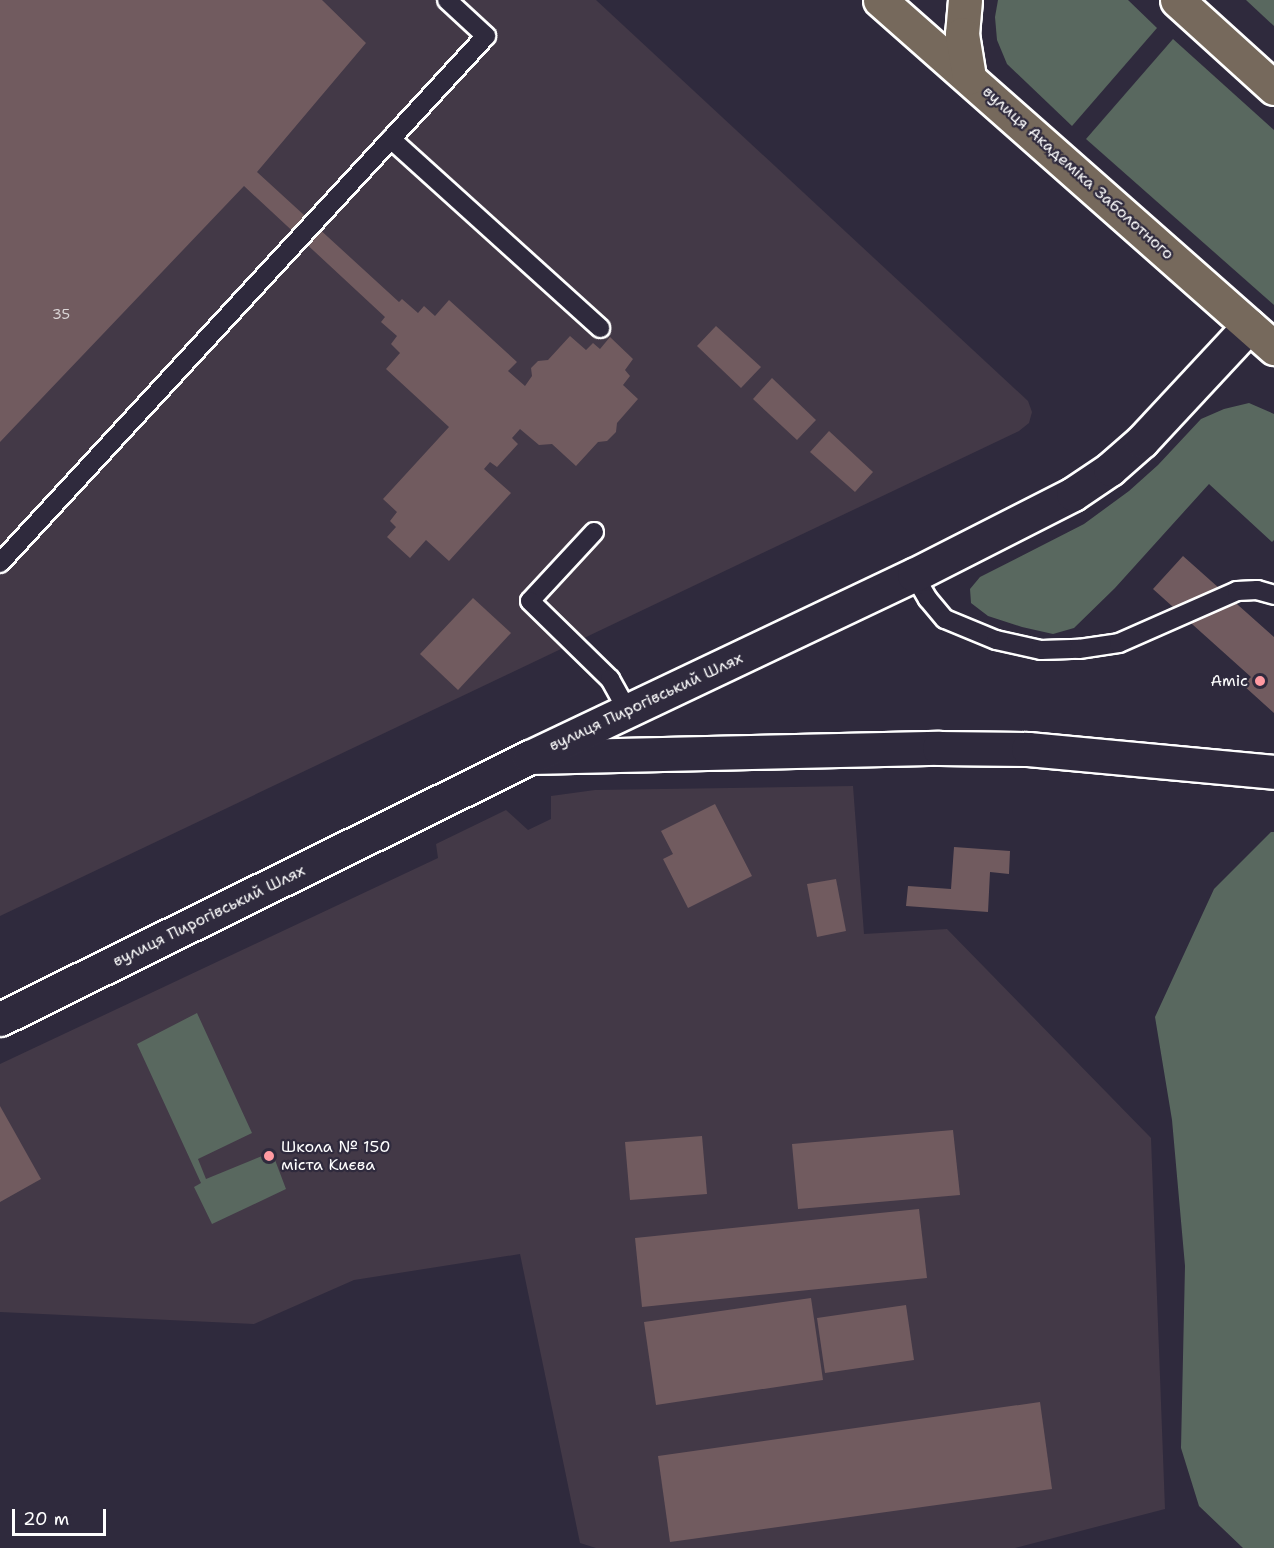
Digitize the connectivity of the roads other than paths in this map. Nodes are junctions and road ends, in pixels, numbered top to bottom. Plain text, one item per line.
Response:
1 (447, 0) edge
2 (880, 0) edge
3 (965, 0) edge
4 (1177, 0) edge
5 (969, 77) junction
6 (1274, 88) edge
7 (391, 139) junction
8 (1249, 326) junction
9 (600, 328) dead end
10 (1274, 348) edge
11 (594, 532) dead end
12 (0, 563) edge
13 (914, 575) junction
14 (1274, 595) edge
15 (627, 711) junction
16 (530, 757) junction
17 (1274, 772) edge
18 (0, 1020) edge

1 - 7 lane
2 - 5 highway, вулиця Академіка Заболотного
3 - 5 highway
4 - 6 highway
5 - 8 highway, вулиця Академіка Заболотного
7 - 9 lane
7 - 12 lane
8 - 10 highway, вулиця Академіка Заболотного
8 - 13 street, вулиця Пирогівський Шлях
11 - 15 lane
13 - 14 lane
13 - 15 street, вулиця Пирогівський Шлях
15 - 16 street, вулиця Пирогівський Шлях
16 - 17 street
16 - 18 street, вулиця Пирогівський Шлях

